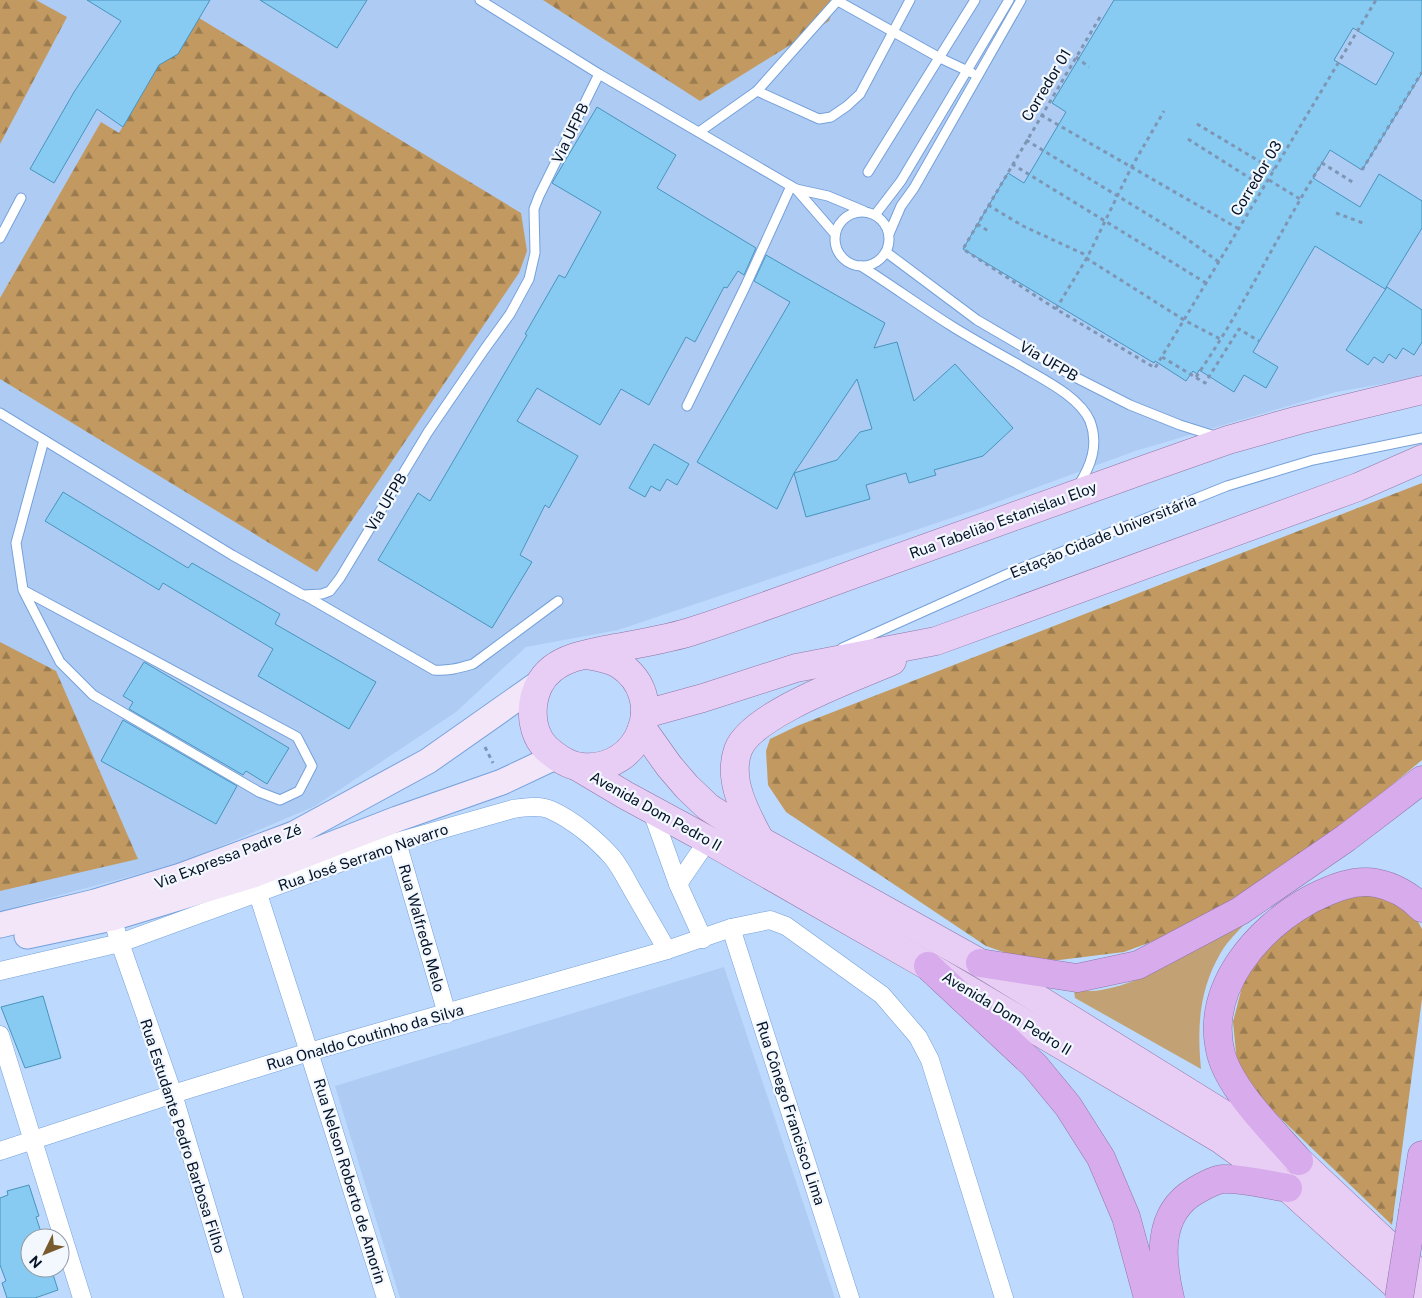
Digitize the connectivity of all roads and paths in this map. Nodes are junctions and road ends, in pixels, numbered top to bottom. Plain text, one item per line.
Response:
1 (480, 0) edge
2 (838, 0) edge
3 (910, 0) edge
4 (975, 0) edge
5 (1009, 0) edge
6 (1021, 0) edge
7 (1376, 0) edge
8 (1100, 17) dead end
9 (893, 31) junction
10 (1076, 57) junction
11 (940, 58) junction
12 (1089, 67) dead end
13 (967, 70) junction
14 (1422, 72) edge
15 (599, 74) junction
16 (977, 76) junction
17 (757, 91) junction
18 (1164, 111) dead end
19 (1041, 115) junction
20 (1197, 124) dead end
21 (699, 132) junction
22 (1188, 139) dead end
23 (1026, 140) junction
24 (1012, 164) junction
25 (1131, 168) junction
26 (1274, 170) junction
27 (1362, 170) dead end
28 (868, 172) dead end
29 (1268, 180) junction
30 (1354, 183) dead end
31 (1264, 187) junction
32 (793, 188) junction
33 (1118, 196) junction
34 (21, 198) dead end
35 (1300, 199) junction
36 (988, 205) junction
37 (864, 211) junction
38 (1336, 213) dead end
39 (875, 215) junction
40 (1105, 221) junction
41 (1363, 223) dead end
42 (977, 224) junction
43 (1239, 229) junction
44 (990, 232) dead end
45 (835, 234) junction
46 (889, 234) junction
47 (0, 238) edge
48 (886, 252) junction
49 (1087, 257) junction
50 (1219, 262) junction
51 (861, 266) junction
52 (1206, 283) junction
53 (1056, 309) junction
54 (1184, 320) junction
55 (1222, 340) junction
56 (1259, 341) dead end
57 (1162, 357) junction
58 (1196, 377) junction
59 (1422, 390) edge
60 (687, 406) dead end
61 (0, 413) edge
62 (1422, 438) edge
63 (44, 440) junction
64 (1228, 440) junction
65 (1422, 459) edge
66 (1072, 495) junction
67 (23, 590) junction
68 (303, 595) junction
69 (558, 601) dead end
70 (936, 641) junction
71 (586, 655) junction
72 (796, 668) junction
73 (539, 683) junction
74 (643, 721) junction
75 (476, 728) junction
76 (567, 762) junction
77 (1422, 780) edge
78 (502, 782) junction
79 (651, 809) junction
80 (708, 840) junction
81 (761, 841) junction
82 (397, 842) junction
83 (678, 884) junction
84 (258, 894) junction
85 (1422, 908) edge
86 (112, 918) junction
87 (0, 925) edge
88 (730, 928) junction
89 (703, 939) junction
90 (0, 942) edge
91 (120, 943) junction
92 (667, 950) junction
93 (980, 962) junction
94 (928, 966) junction
95 (0, 972) edge
96 (447, 1014) junction
97 (0, 1035) edge
98 (309, 1052) junction
99 (173, 1094) junction
100 (32, 1140) junction
101 (0, 1152) edge
102 (1422, 1155) edge
103 (1299, 1161) junction
104 (1288, 1188) junction
105 (1422, 1277) edge
106 (82, 1298) edge
107 (234, 1298) edge
108 (386, 1298) edge
109 (850, 1298) edge
110 (1004, 1298) edge
111 (1148, 1298) edge
112 (1170, 1298) edge
113 (1399, 1298) edge
114 (1410, 1298) edge

1 - 15 lane, Via UFPB
2 - 9 lane
2 - 17 lane
3 - 9 lane
4 - 11 lane
5 - 13 lane
6 - 16 lane
7 - 26 path, Corredor 03
8 - 10 path, Corredor 01
9 - 11 lane
9 - 17 lane
10 - 12 path
10 - 19 path, Corredor 01
11 - 13 lane
11 - 28 lane
13 - 16 lane
13 - 39 lane
14 - 27 path
15 - 21 lane, Via UFPB
15 - 68 lane, Via UFPB
16 - 46 lane
17 - 21 lane
18 - 25 path
19 - 23 path, Corredor 01
19 - 25 path
20 - 26 path
21 - 32 lane, Via UFPB
22 - 31 path
23 - 24 path, Corredor 01
23 - 33 path
24 - 36 path, Corredor 01
24 - 40 path
25 - 33 path
25 - 43 path
26 - 29 path, Corredor 03
29 - 31 path, Corredor 03
29 - 35 path
30 - 35 path
31 - 43 path, Corredor 03
32 - 37 lane, Via UFPB
32 - 45 lane, Via UFPB
32 - 60 lane
33 - 40 path
33 - 50 path
34 - 47 lane
35 - 55 path
36 - 42 path, Corredor 01
36 - 49 path
37 - 39 lane, Via UFPB
37 - 45 lane
38 - 41 path
39 - 46 lane
40 - 49 path
40 - 52 path
42 - 44 path
42 - 53 path, Corredor 01
43 - 50 path, Corredor 03
45 - 51 lane, Via UFPB
46 - 48 lane
48 - 51 lane
48 - 64 lane, Via UFPB
49 - 53 path
49 - 54 path
50 - 52 path, Corredor 03
51 - 66 lane, Via UFPB
52 - 54 path, Corredor 03
53 - 57 path, Corredor 03
54 - 55 path
54 - 57 path, Corredor 03
55 - 58 path
56 - 58 path
57 - 58 path
59 - 64 main road, Rua Tabelião Estanislau Eloy
61 - 63 lane
62 - 72 lane, Estação Cidade Universitária
63 - 67 lane
63 - 68 lane
64 - 66 main road, Rua Tabelião Estanislau Eloy
65 - 70 main road
66 - 71 main road, Rua Tabelião Estanislau Eloy
67 - 67 lane
68 - 69 lane
70 - 72 main road
70 - 81 main road
71 - 73 main road
71 - 74 main road
72 - 74 main road
73 - 75 main road, Via Expressa Padre Zé
73 - 76 main road
74 - 76 main road
74 - 81 main road, Avenida Dom Pedro II
75 - 78 path
75 - 87 main road, Via Expressa Padre Zé
76 - 78 main road, Via Expressa Padre Zé
76 - 79 main road, Avenida Dom Pedro II
77 - 93 highway
78 - 86 main road, Via Expressa Padre Zé
79 - 80 main road, Avenida Dom Pedro II
79 - 83 street
80 - 83 street
80 - 94 main road, Avenida Dom Pedro II
81 - 93 main road, Avenida Dom Pedro II
82 - 84 street, Rua José Serrano Navarro
82 - 92 street, Rua José Serrano Navarro
82 - 96 street, Rua Walfredo Melo
83 - 89 street
84 - 91 street, Rua José Serrano Navarro
84 - 98 street, Rua Nelson Roberto de Amorin
85 - 103 highway
86 - 90 main road, Via Expressa Padre Zé
86 - 91 street, Rua Estudante Pedro Barbosa Filho
88 - 89 street, Rua Onaldo Coutinho da Silva
88 - 109 street, Rua Cônego Francisco Lima
88 - 110 street, Rua Onaldo Coutinho da Silva
89 - 92 street, Rua Onaldo Coutinho da Silva
91 - 95 street, Rua José Serrano Navarro
91 - 99 street, Rua Estudante Pedro Barbosa Filho
92 - 96 street, Rua Onaldo Coutinho da Silva
93 - 103 main road, Avenida Dom Pedro II
94 - 104 main road, Avenida Dom Pedro II
94 - 111 highway
96 - 98 street, Rua Onaldo Coutinho da Silva
97 - 100 street
98 - 99 street, Rua Onaldo Coutinho da Silva
98 - 108 street, Rua Nelson Roberto de Amorin
99 - 100 street, Rua Onaldo Coutinho da Silva
99 - 107 street, Rua Estudante Pedro Barbosa Filho
100 - 101 street, Rua Onaldo Coutinho da Silva
100 - 106 street
102 - 113 highway, bridge
103 - 105 main road, Avenida Dom Pedro II
104 - 112 highway
104 - 114 main road, Avenida Dom Pedro II

